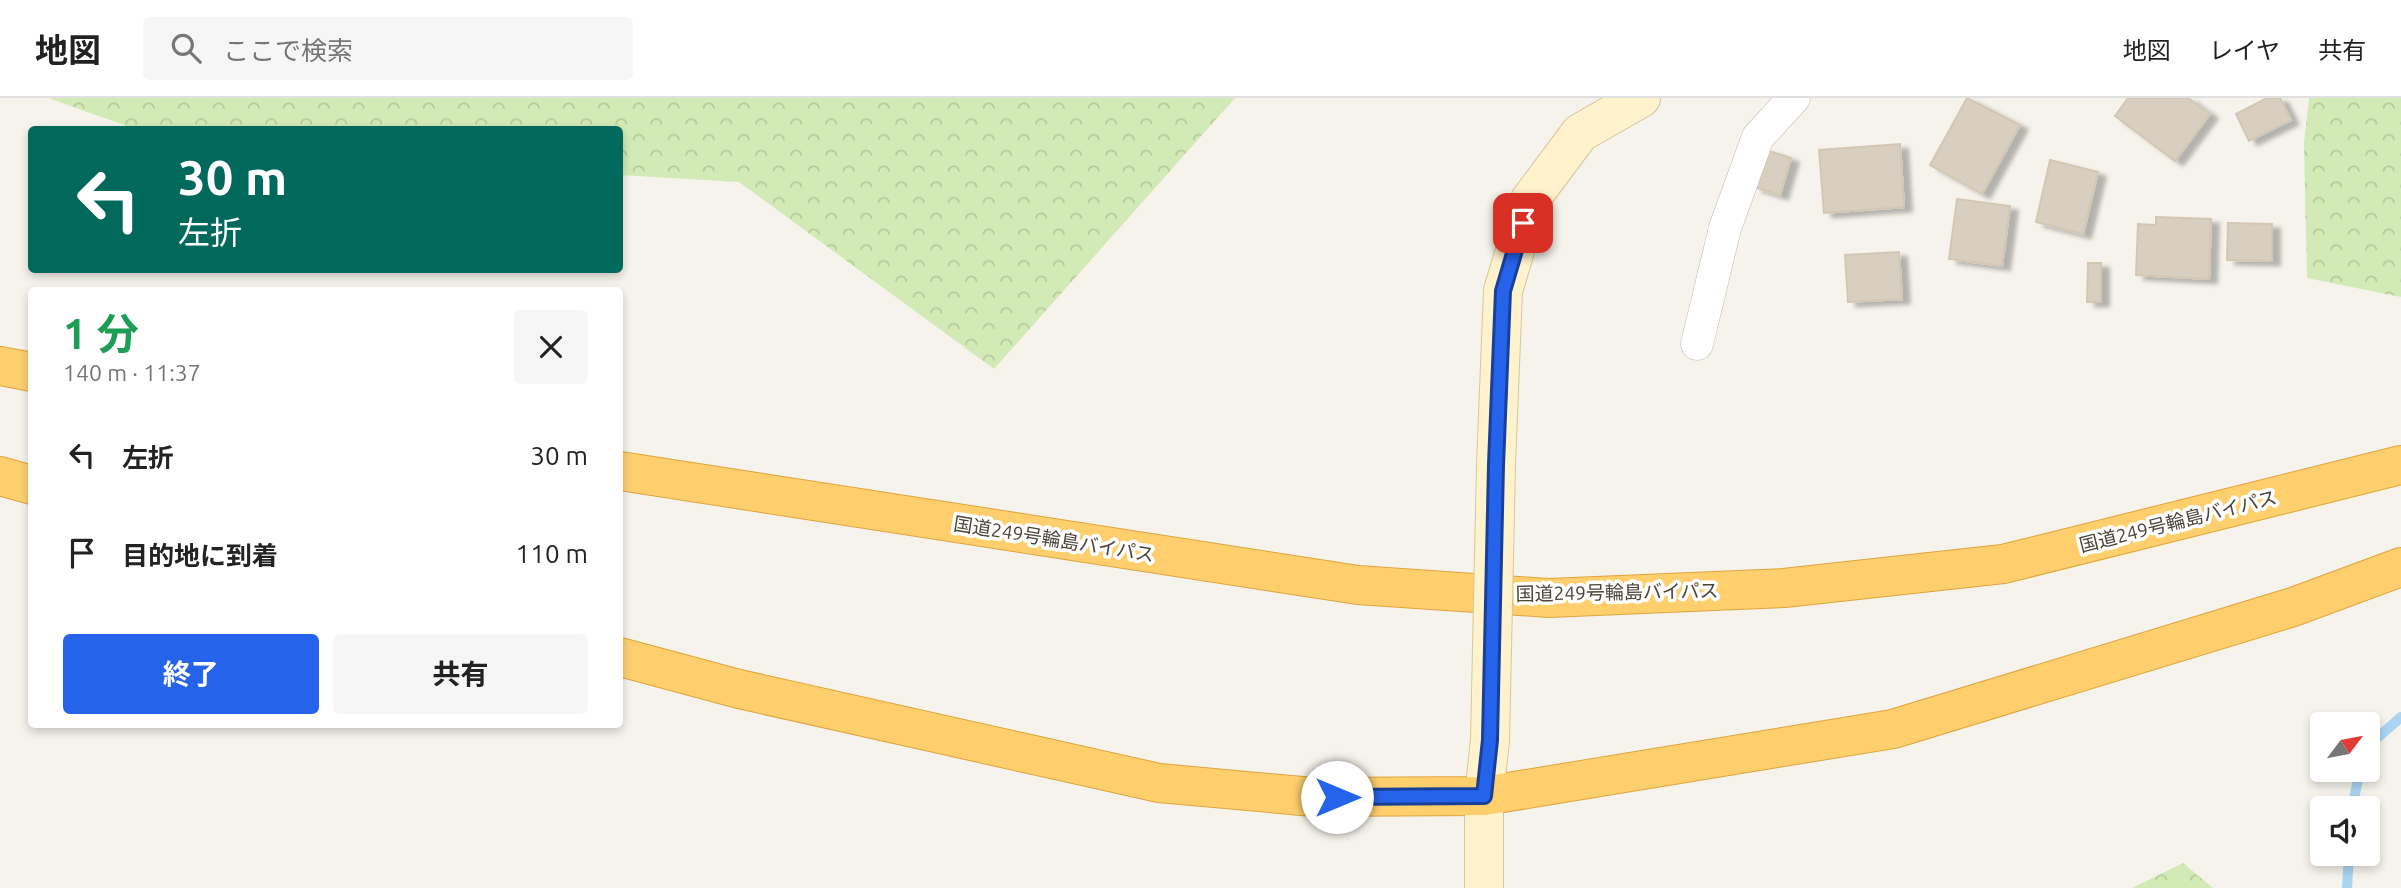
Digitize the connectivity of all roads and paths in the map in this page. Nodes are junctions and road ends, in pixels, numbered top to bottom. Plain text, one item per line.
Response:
1 (1641, 98) edge
2 (1794, 98) edge
3 (1697, 344) dead end
4 (0, 366) edge
5 (28, 371) edge
6 (2401, 465) edge
7 (623, 471) edge
8 (0, 476) edge
9 (28, 484) edge
10 (2401, 567) edge
11 (623, 658) edge
12 (1484, 796) junction
13 (1484, 888) edge

1 - 12 street, bridge
2 - 3 street
4 - 5 highway
6 - 7 highway, 国道249号輪島バイパス
8 - 9 highway
10 - 12 highway
11 - 12 highway
12 - 13 street

